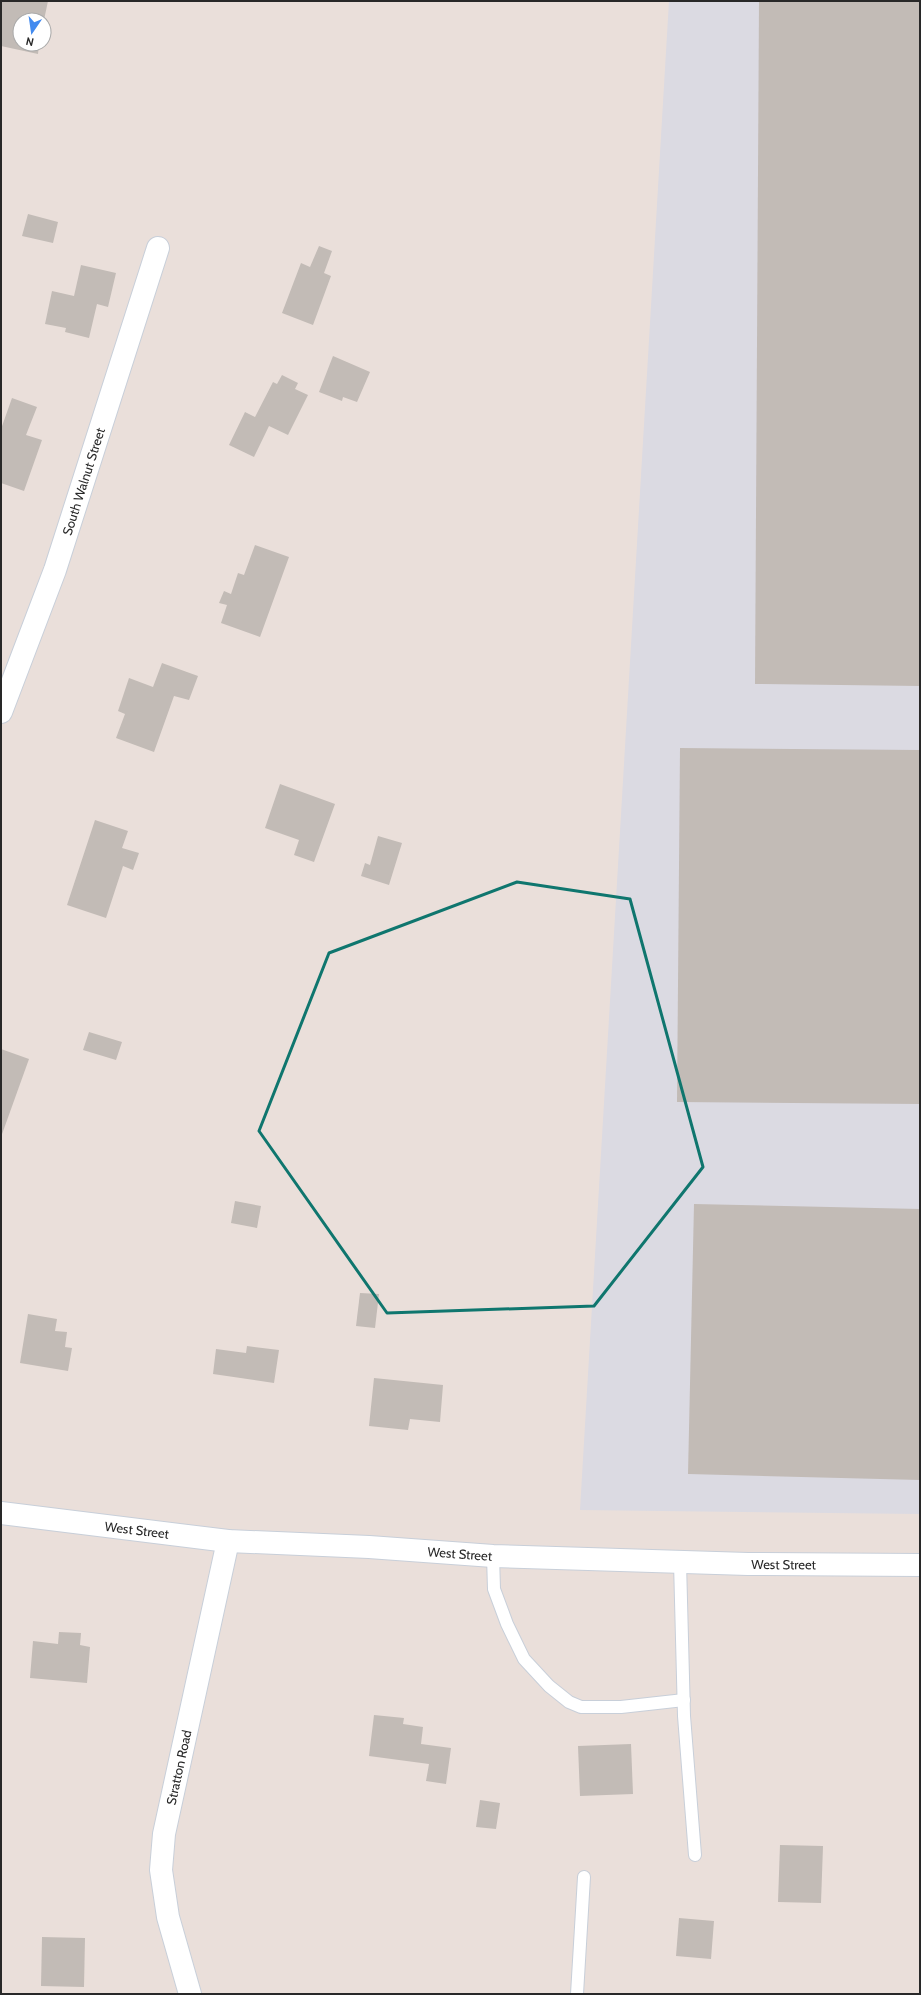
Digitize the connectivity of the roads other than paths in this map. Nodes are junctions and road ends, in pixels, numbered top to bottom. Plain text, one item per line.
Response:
1 (158, 248) dead end
2 (1, 712) edge
3 (1, 1513) edge
4 (228, 1541) junction
5 (493, 1556) junction
6 (680, 1562) junction
7 (920, 1565) edge
8 (684, 1700) junction
9 (695, 1855) dead end
10 (584, 1877) dead end
11 (190, 1994) edge
12 (577, 1994) edge

1 - 2 street, South Walnut Street
3 - 4 street, West Street
4 - 5 street, West Street
4 - 11 street, Stratton Road
5 - 6 street, West Street
5 - 8 lane
6 - 7 street, West Street
6 - 8 lane
8 - 9 lane
10 - 12 lane

